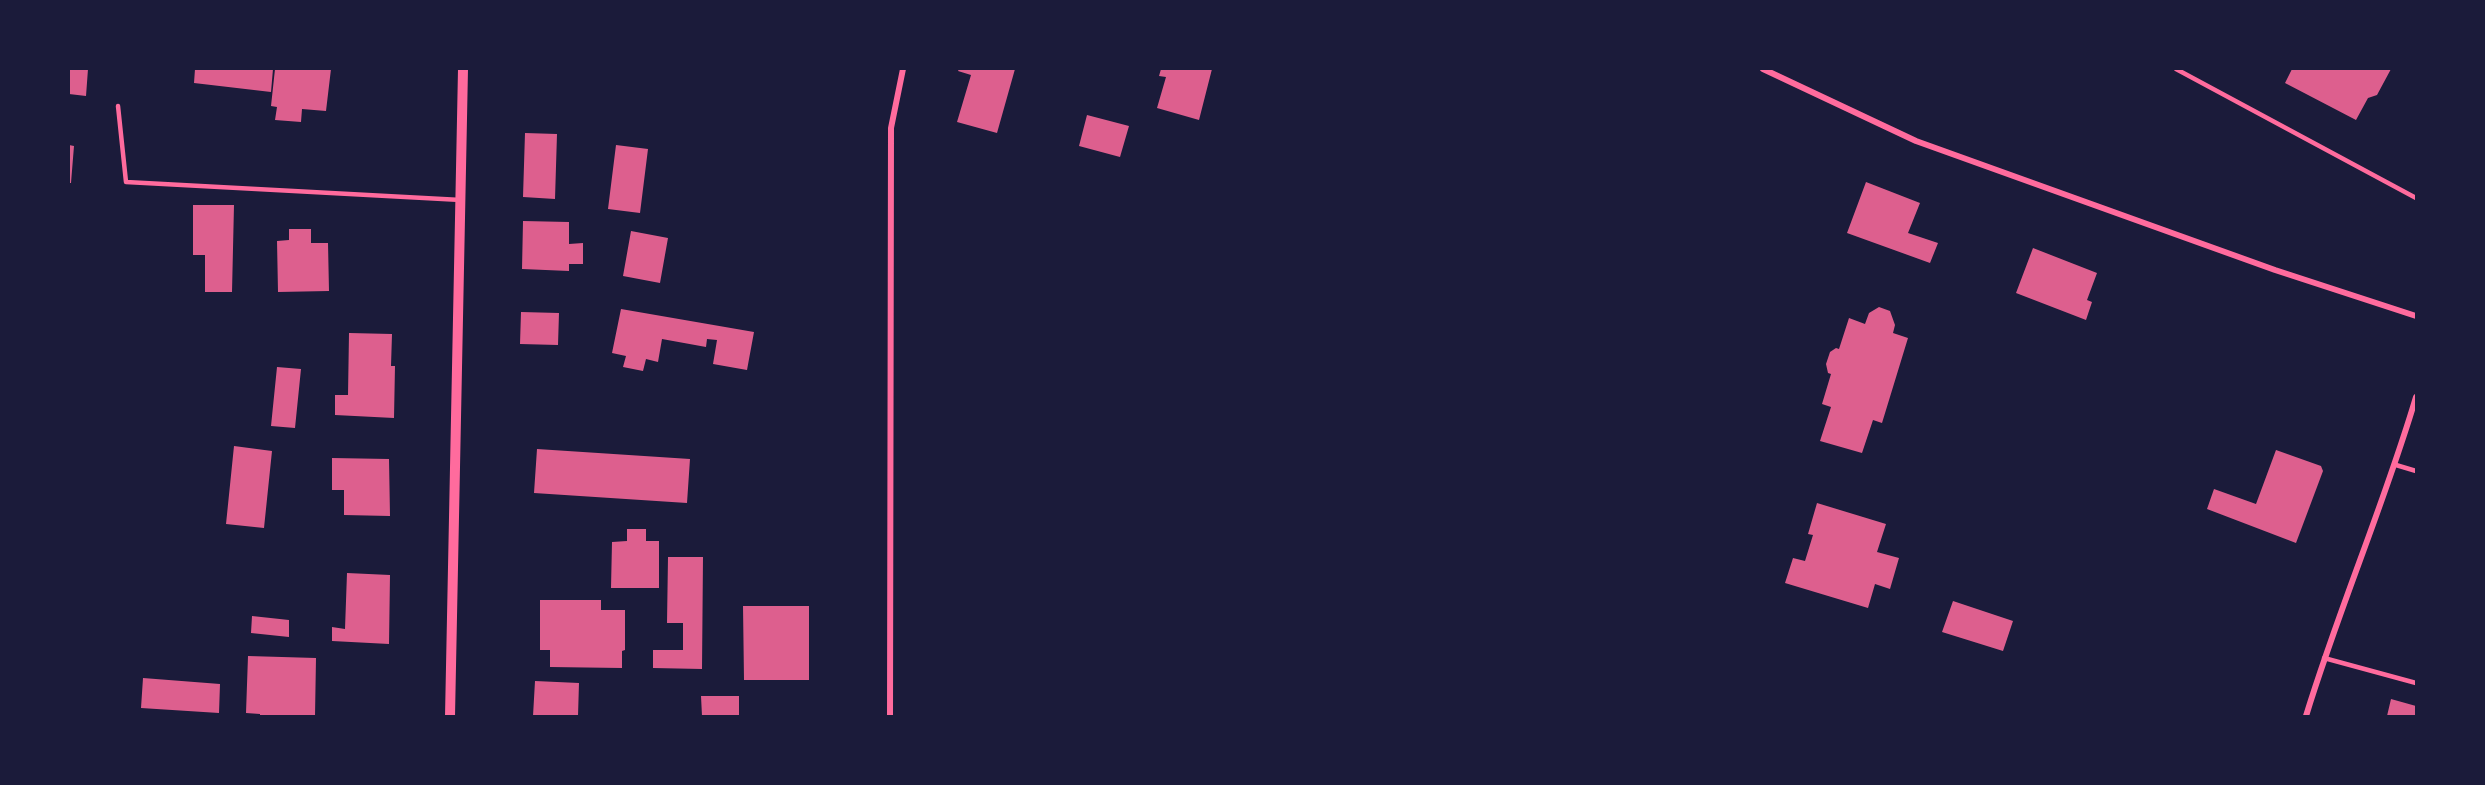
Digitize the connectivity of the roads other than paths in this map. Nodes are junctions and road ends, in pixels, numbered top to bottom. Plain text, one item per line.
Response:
1 (463, 69) edge
2 (903, 69) edge
3 (1763, 69) edge
4 (2176, 69) edge
5 (118, 106) dead end
6 (2416, 198) edge
7 (460, 200) junction
8 (2416, 316) edge
9 (2416, 397) edge
10 (2396, 465) junction
11 (2416, 471) edge
12 (2324, 658) junction
13 (2416, 683) edge
14 (450, 716) edge
15 (890, 716) edge
16 (2306, 716) edge

1 - 7 street
2 - 15 street
3 - 8 street
4 - 6 lane
5 - 7 lane
7 - 14 street
9 - 10 street
10 - 11 lane
10 - 12 street
12 - 13 lane
12 - 16 street

